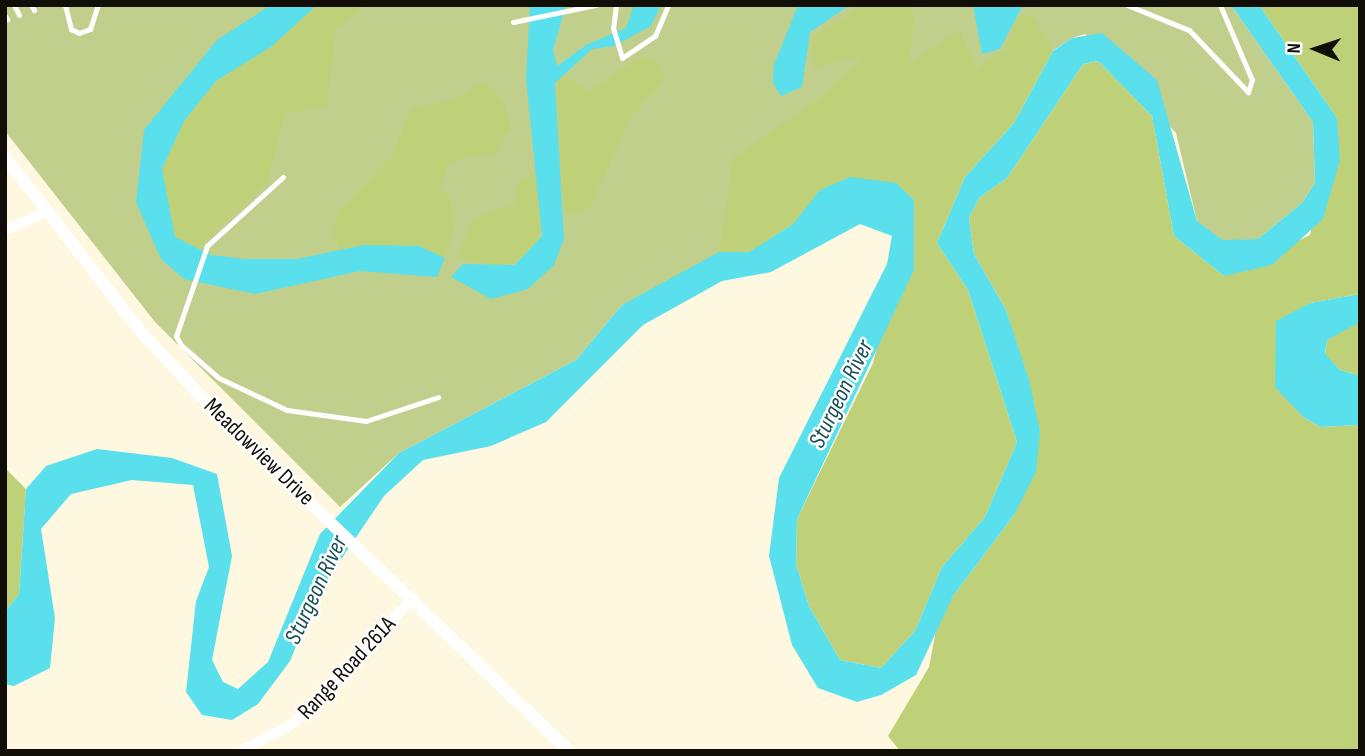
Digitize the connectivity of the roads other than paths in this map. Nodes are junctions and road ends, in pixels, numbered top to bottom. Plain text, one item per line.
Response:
1 (14, 5) edge
2 (65, 5) edge
3 (98, 5) edge
4 (596, 5) edge
5 (616, 5) edge
6 (668, 5) edge
7 (1127, 5) edge
8 (1220, 5) edge
9 (19, 15) dead end
10 (513, 22) dead end
11 (5, 157) edge
12 (283, 177) dead end
13 (47, 212) junction
14 (5, 230) edge
15 (438, 397) dead end
16 (412, 598) junction
17 (241, 751) edge
18 (569, 751) edge

1 - 9 lane
2 - 3 lane
4 - 10 lane
5 - 6 lane
7 - 8 lane
11 - 13 street, Meadowview Drive
12 - 15 lane
13 - 14 street
13 - 16 street, Meadowview Drive
16 - 17 street, Range Road 261A
16 - 18 street, Meadowview Drive

